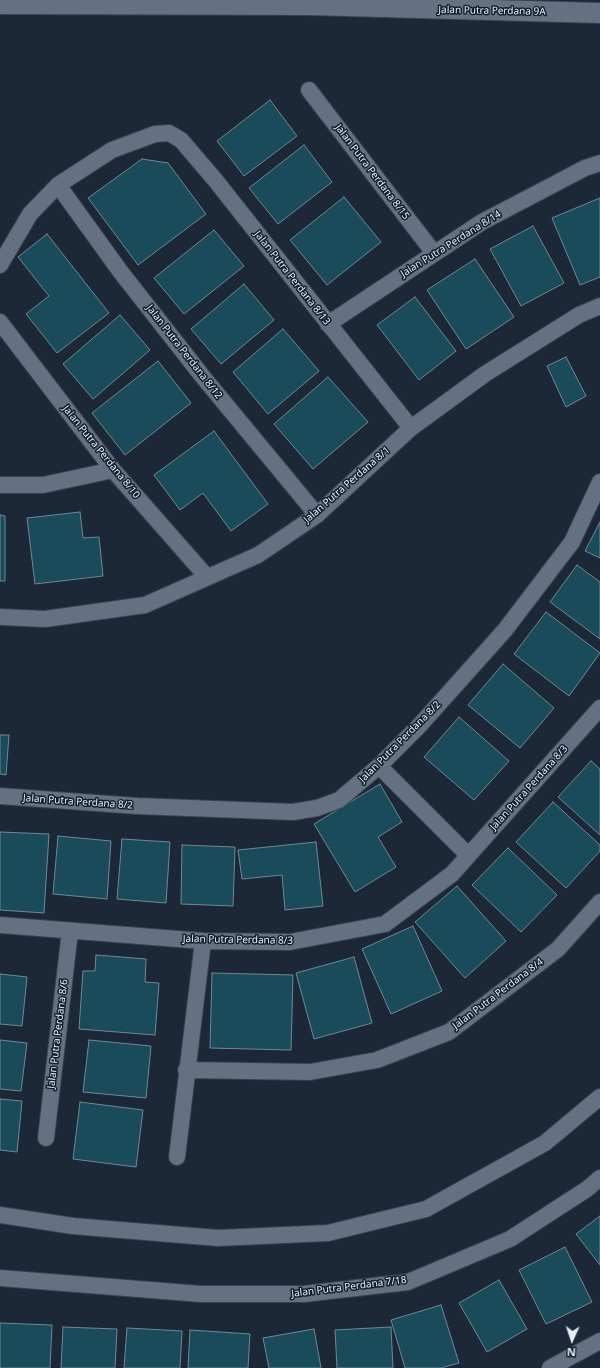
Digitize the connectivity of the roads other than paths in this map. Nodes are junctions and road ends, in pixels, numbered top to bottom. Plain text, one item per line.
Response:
1 (0, 4) edge
2 (472, 5) edge
3 (600, 13) edge
4 (309, 90) dead end
5 (600, 162) edge
6 (58, 185) junction
7 (434, 253) junction
8 (0, 265) edge
9 (600, 306) edge
10 (0, 322) edge
11 (328, 324) junction
12 (410, 428) junction
13 (113, 470) junction
14 (600, 482) edge
15 (0, 485) edge
16 (317, 515) junction
17 (206, 577) junction
18 (0, 617) edge
19 (600, 708) edge
20 (378, 766) junction
21 (0, 796) edge
22 (468, 855) junction
23 (600, 902) edge
24 (0, 924) edge
25 (70, 931) junction
26 (203, 941) junction
27 (186, 1070) junction
28 (600, 1096) edge
29 (46, 1138) dead end
30 (177, 1157) dead end
31 (600, 1178) edge
32 (0, 1215) edge
33 (0, 1278) edge
34 (600, 1341) edge
35 (550, 1368) edge

1 - 2 street, Jalan Putra Perdana 9A
2 - 3 street, Jalan Putra Perdana 9A
4 - 7 street, Jalan Putra Perdana 8/15
5 - 7 street, Jalan Putra Perdana 8/14
6 - 8 street
6 - 11 street, Jalan Putra Perdana 8/13
6 - 16 street, Jalan Putra Perdana 8/12
7 - 11 street, Jalan Putra Perdana 8/14
9 - 12 street, Jalan Putra Perdana 8/1
10 - 13 street, Jalan Putra Perdana 8/10
11 - 12 street, Jalan Putra Perdana 8/13
12 - 16 street, Jalan Putra Perdana 8/1
13 - 15 street
13 - 17 street, Jalan Putra Perdana 8/10
14 - 20 street, Jalan Putra Perdana 8/2
16 - 17 street, Jalan Putra Perdana 8/1
17 - 18 street, Jalan Putra Perdana 8/1
19 - 22 street, Jalan Putra Perdana 8/3
20 - 21 street, Jalan Putra Perdana 8/2
20 - 22 street
22 - 26 street, Jalan Putra Perdana 8/3
23 - 27 street, Jalan Putra Perdana 8/4
24 - 25 street, Jalan Putra Perdana 8/3
25 - 26 street, Jalan Putra Perdana 8/3
25 - 29 street, Jalan Putra Perdana 8/6
26 - 27 street
27 - 30 street
28 - 32 street
31 - 33 street, Jalan Putra Perdana 7/18
34 - 35 street

